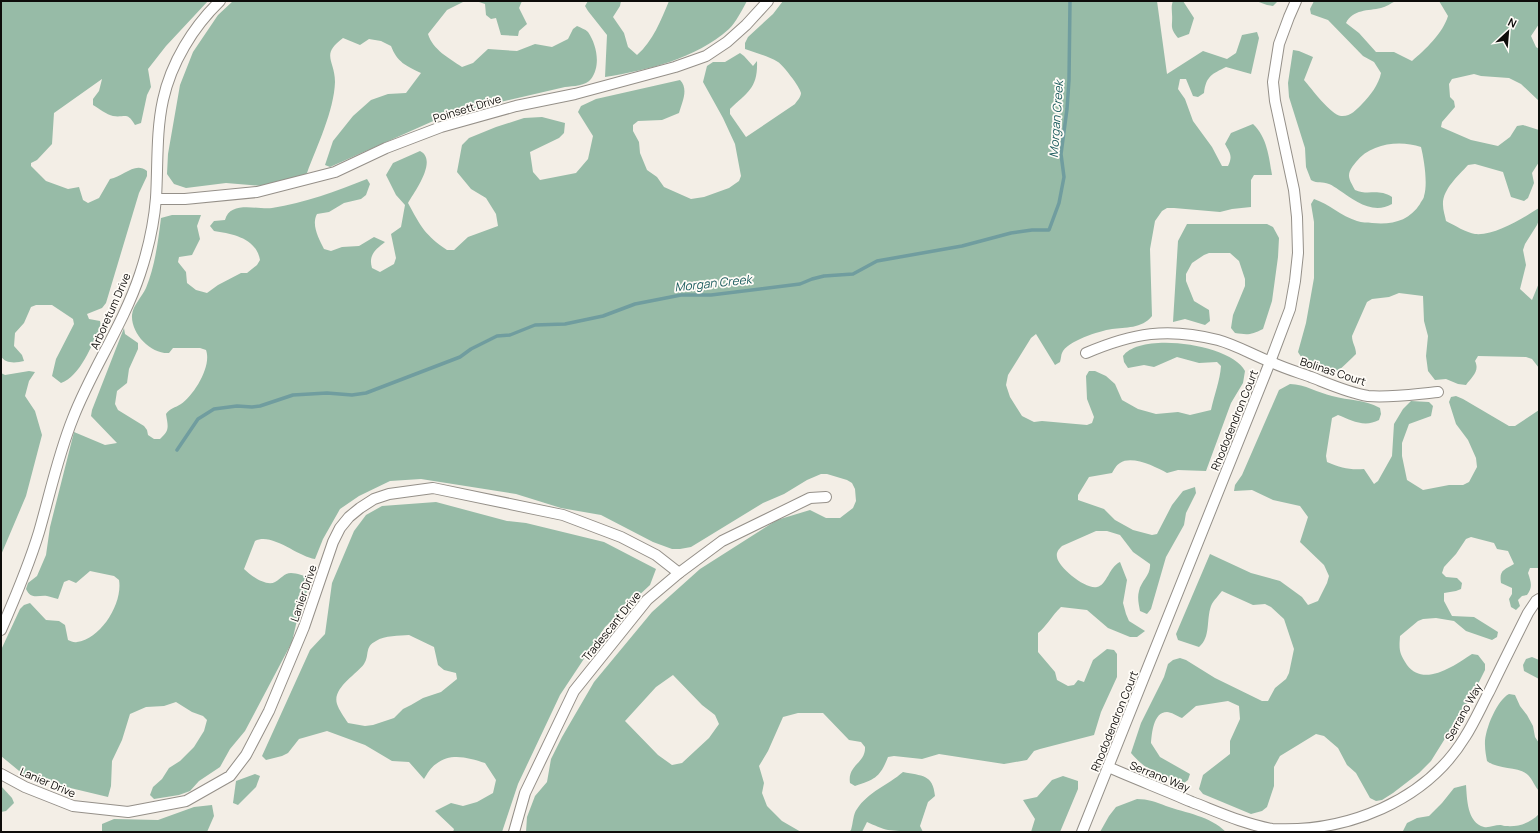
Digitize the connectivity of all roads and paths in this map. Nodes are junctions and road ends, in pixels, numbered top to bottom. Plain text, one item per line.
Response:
1 (220, 1) edge
2 (768, 1) edge
3 (1296, 1) edge
4 (156, 199) junction
5 (1086, 353) dead end
6 (1270, 362) junction
7 (1438, 392) dead end
8 (826, 497) dead end
9 (679, 573) junction
10 (1539, 600) edge
11 (1, 630) edge
12 (1108, 767) junction
13 (1, 774) edge
14 (514, 832) edge
15 (1082, 832) edge

1 - 4 street, Arboretum Drive
2 - 4 street, Poinsett Drive
3 - 6 street, Rhododendron Court
4 - 11 street, Arboretum Drive
5 - 6 street, Bolinas Court
6 - 7 street, Bolinas Court
6 - 12 street, Rhododendron Court
8 - 9 street, Tradescant Drive
9 - 13 street, Lanier Drive
9 - 14 street, Tradescant Drive
10 - 12 street, Serrano Way
12 - 15 street, Rhododendron Court

